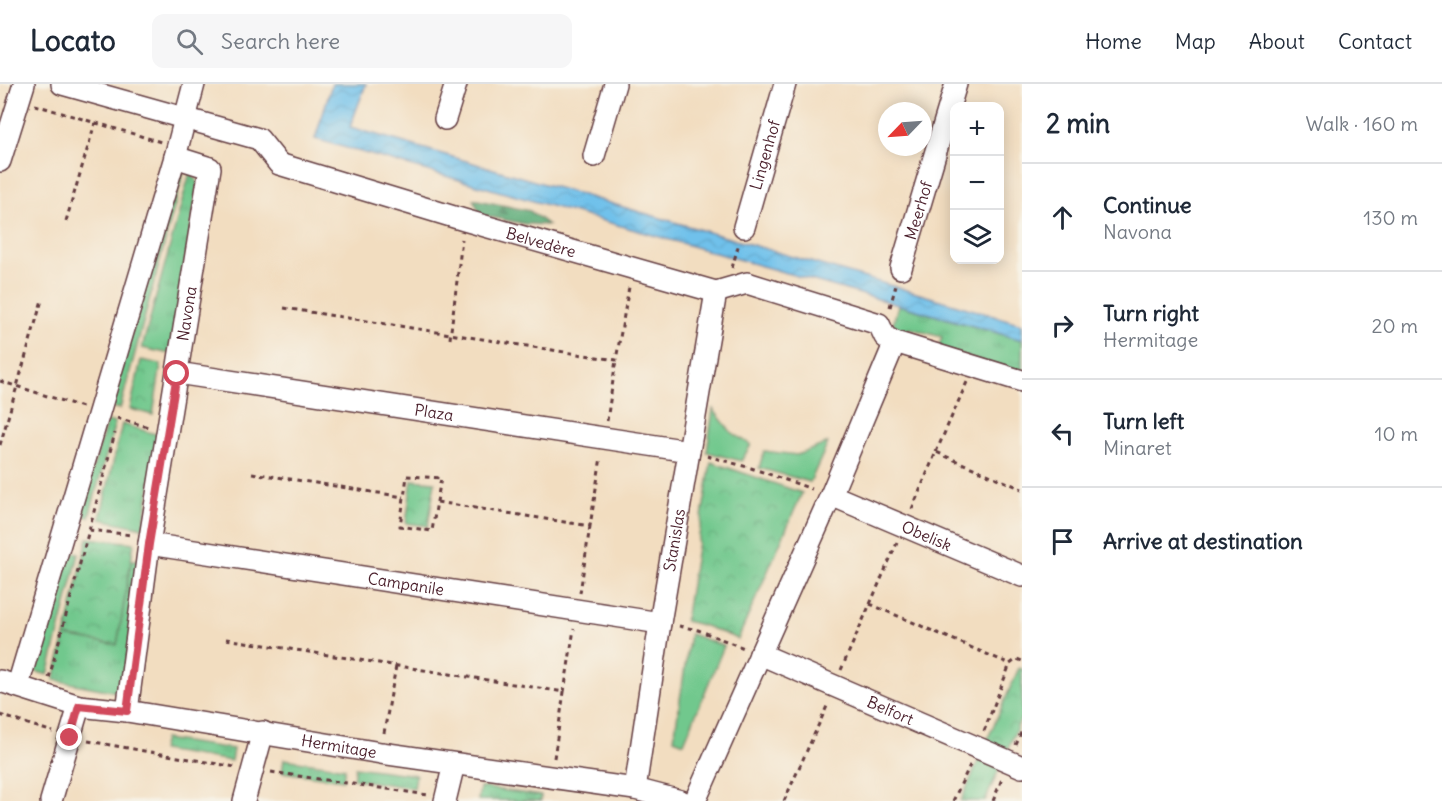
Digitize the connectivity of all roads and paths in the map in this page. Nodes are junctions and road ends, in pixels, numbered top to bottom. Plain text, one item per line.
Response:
1 (62, 84) edge
2 (194, 84) edge
3 (456, 84) edge
4 (615, 84) edge
5 (785, 84) edge
6 (956, 84) edge
7 (22, 92) edge
8 (184, 119) junction
9 (445, 119) dead end
10 (95, 123) junction
11 (176, 152) junction
12 (594, 156) dead end
13 (0, 161) edge
14 (464, 220) junction
15 (66, 221) dead end
16 (742, 232) joint
17 (733, 265) dead end
18 (632, 268) junction
19 (899, 274) joint
20 (716, 292) junction
21 (42, 300) dead end
22 (284, 309) dead end
23 (889, 311) dead end
24 (450, 336) junction
25 (895, 342) junction
26 (616, 360) junction
27 (974, 366) junction
28 (177, 374) junction
29 (1022, 381) edge
30 (604, 439) junction
31 (0, 445) edge
32 (689, 451) junction
33 (936, 452) junction
34 (252, 473) dead end
35 (1022, 489) edge
36 (831, 495) junction
37 (404, 497) junction
38 (437, 502) junction
39 (590, 526) junction
40 (904, 526) junction
41 (150, 541) junction
42 (1022, 576) edge
43 (870, 604) junction
44 (577, 610) junction
45 (660, 623) junction
46 (226, 639) dead end
47 (760, 654) junction
48 (1022, 661) edge
49 (1010, 664) junction
50 (396, 666) junction
51 (9, 683) edge
52 (835, 686) junction
53 (564, 692) junction
54 (45, 694) junction
55 (79, 706) junction
56 (127, 711) junction
57 (0, 715) edge
58 (263, 732) junction
59 (70, 738) junction
60 (978, 747) junction
61 (381, 753) junction
62 (454, 764) junction
63 (1022, 767) edge
64 (253, 770) junction
65 (551, 778) junction
66 (644, 794) edge
67 (445, 800) edge
68 (681, 800) edge
69 (51, 801) edge
70 (244, 801) edge
71 (784, 801) edge
72 (953, 801) edge

1 - 8 street, Belvedère
2 - 8 street
3 - 9 street
4 - 12 street
5 - 16 street, Lingenhof
6 - 19 street, Meerhof
7 - 10 path
7 - 13 street
8 - 11 street
8 - 14 street, Belvedère
10 - 11 path
10 - 15 path
11 - 28 street, Navona
11 - 51 street
14 - 18 street, Belvedère
14 - 24 path
16 - 17 path
18 - 20 street, Belvedère
18 - 26 path
19 - 23 path
20 - 25 street
20 - 32 street, Stanislas
21 - 31 path
22 - 24 path
24 - 26 path
25 - 27 street
25 - 36 street
26 - 30 path
27 - 29 street
27 - 33 path
28 - 30 street, Plaza
28 - 41 street, Navona
30 - 32 street, Plaza
30 - 39 path
32 - 36 path
32 - 45 street, Stanislas
33 - 35 path
33 - 40 path
34 - 37 path
36 - 40 street, Obelisk
36 - 47 street
37 - 38 path
37 - 38 path
38 - 39 path
39 - 44 path
40 - 42 street, Obelisk
40 - 43 path
41 - 44 street, Campanile
41 - 54 path
41 - 56 street, Navona
43 - 49 path
43 - 52 path
44 - 45 street, Campanile
44 - 53 path
45 - 47 path
45 - 66 street, Stanislas
46 - 50 path
47 - 52 street, Belfort
47 - 68 street
48 - 49 path
49 - 60 path
50 - 53 path
50 - 61 path
51 - 54 street, Hermitage
52 - 60 street, Belfort
52 - 71 path
53 - 65 path
54 - 55 street, Hermitage
55 - 56 street, Hermitage
55 - 59 street
56 - 58 street, Hermitage
57 - 59 path
58 - 61 street, Hermitage
58 - 64 street
59 - 64 path
59 - 69 street
60 - 63 street, Belfort
60 - 72 path
61 - 62 street, Hermitage
62 - 65 street, Hermitage
62 - 67 street
64 - 67 path
64 - 70 street
65 - 66 street, Hermitage
66 - 68 street, Hermitage

